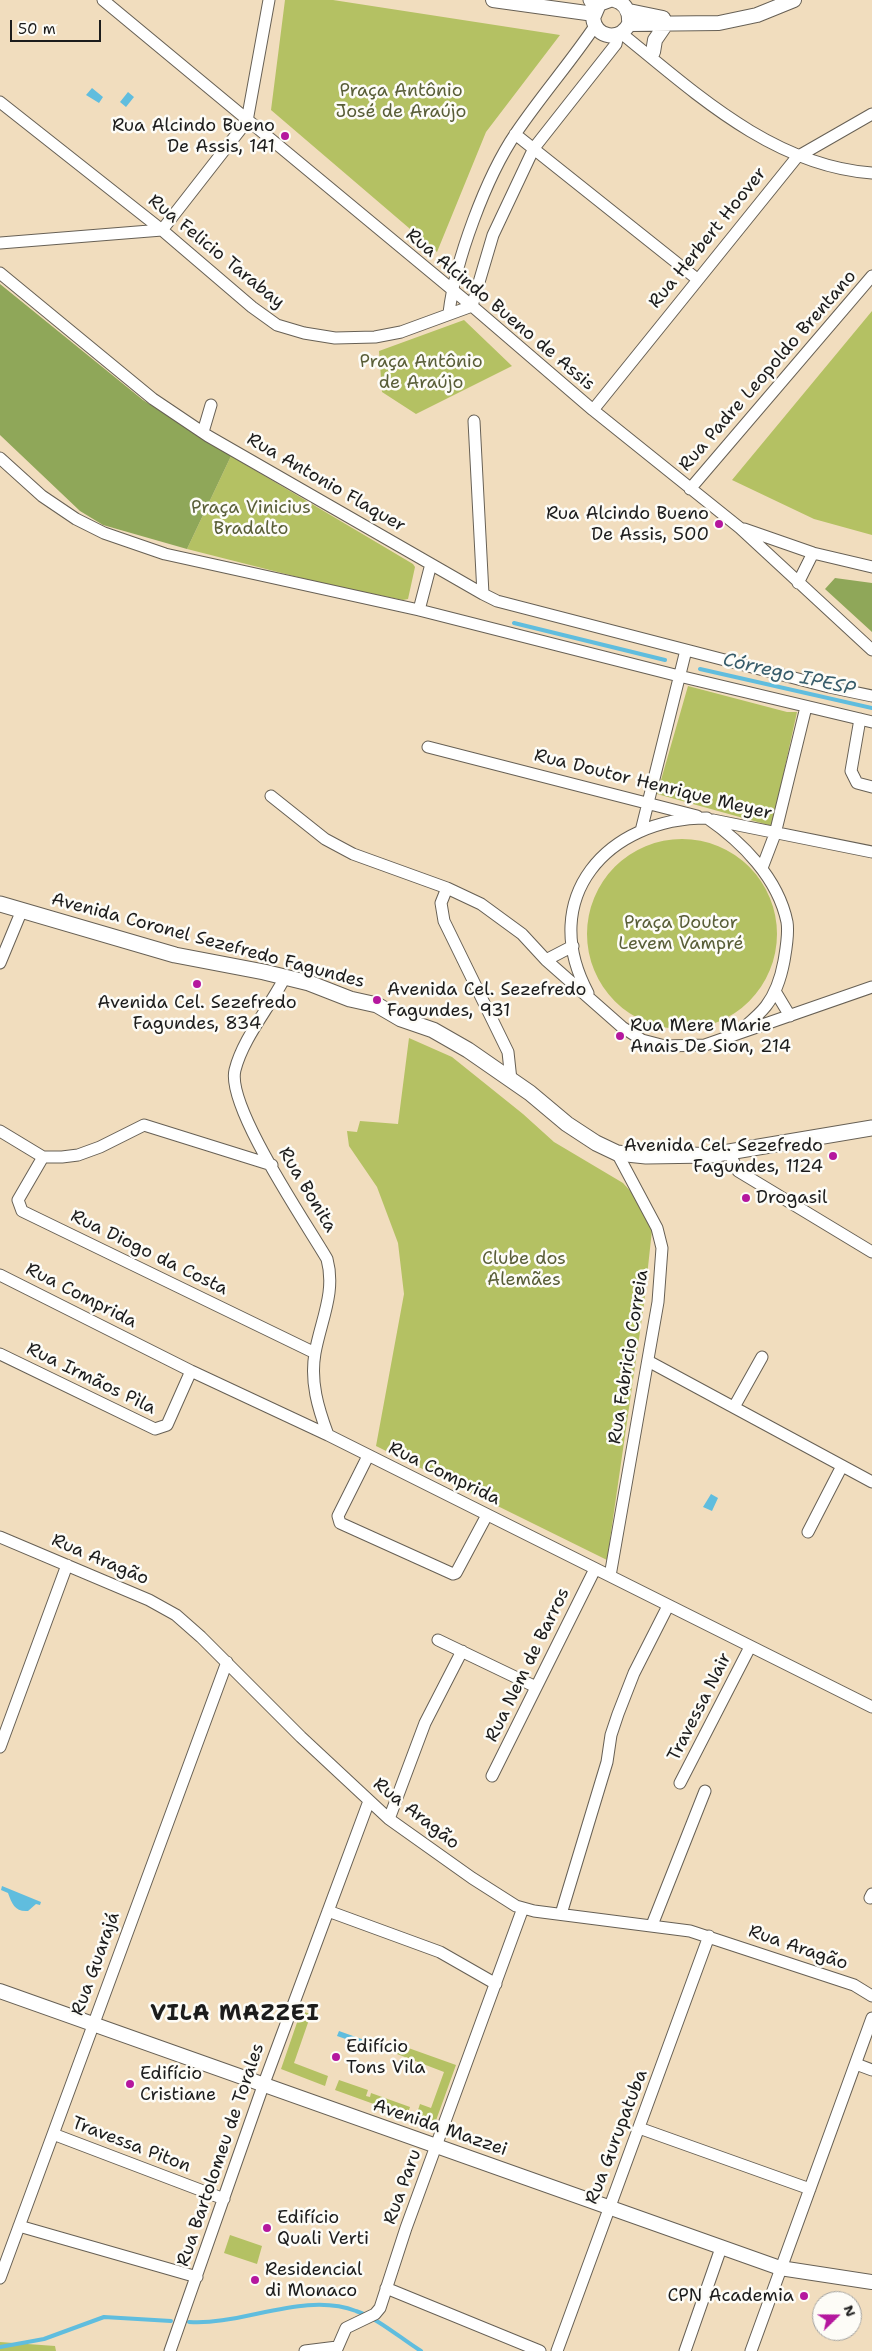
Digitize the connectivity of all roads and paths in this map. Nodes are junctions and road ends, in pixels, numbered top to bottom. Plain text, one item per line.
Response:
1 (102, 0) edge
2 (269, 0) edge
3 (493, 0) edge
4 (572, 0) edge
5 (794, 0) edge
6 (551, 8) junction
7 (600, 8) edge
8 (666, 24) junction
9 (691, 24) junction
10 (625, 26) junction
11 (653, 52) junction
12 (660, 65) junction
13 (0, 102) edge
14 (872, 114) edge
15 (247, 121) junction
16 (515, 134) junction
17 (534, 148) junction
18 (797, 157) junction
19 (872, 173) edge
20 (162, 230) junction
21 (0, 243) edge
22 (0, 273) edge
23 (872, 276) edge
24 (697, 279) junction
25 (451, 291) junction
26 (472, 306) junction
27 (449, 314) junction
28 (211, 405) dead end
29 (592, 410) junction
30 (474, 421) dead end
31 (203, 432) junction
32 (0, 458) edge
33 (690, 489) junction
34 (740, 528) junction
35 (813, 553) junction
36 (431, 564) junction
37 (872, 567) edge
38 (798, 583) junction
39 (483, 594) junction
40 (419, 610) junction
41 (872, 650) edge
42 (685, 651) junction
43 (680, 673) junction
44 (872, 696) edge
45 (806, 707) junction
46 (860, 719) junction
47 (872, 722) edge
48 (428, 746) dead end
49 (872, 787) edge
50 (271, 796) dead end
51 (648, 802) junction
52 (707, 818) junction
53 (641, 831) junction
54 (775, 834) junction
55 (872, 852) edge
56 (762, 868) junction
57 (448, 888) junction
58 (0, 904) edge
59 (22, 910) junction
60 (573, 946) junction
61 (546, 960) junction
62 (0, 963) edge
63 (283, 981) junction
64 (872, 987) edge
65 (775, 991) junction
66 (591, 998) junction
67 (790, 1016) junction
68 (736, 1035) junction
69 (511, 1080) junction
70 (872, 1128) edge
71 (0, 1131) edge
72 (617, 1152) junction
73 (730, 1152) junction
74 (43, 1157) junction
75 (272, 1165) junction
76 (872, 1252) edge
77 (0, 1276) edge
78 (0, 1354) edge
79 (315, 1354) junction
80 (762, 1357) dead end
81 (648, 1361) junction
82 (192, 1371) junction
83 (734, 1407) junction
84 (328, 1435) junction
85 (368, 1456) junction
86 (842, 1466) junction
87 (872, 1482) edge
88 (486, 1515) junction
89 (808, 1532) dead end
90 (0, 1537) edge
91 (67, 1565) junction
92 (595, 1569) junction
93 (610, 1576) junction
94 (668, 1606) junction
95 (438, 1640) dead end
96 (750, 1647) junction
97 (462, 1651) junction
98 (227, 1662) junction
99 (536, 1687) junction
100 (872, 1707) edge
101 (0, 1746) edge
102 (492, 1776) dead end
103 (680, 1783) dead end
104 (705, 1791) dead end
105 (369, 1802) junction
106 (390, 1819) junction
107 (523, 1908) junction
108 (328, 1911) junction
109 (561, 1914) junction
110 (652, 1925) junction
111 (709, 1936) junction
112 (496, 1984) junction
113 (0, 1992) edge
114 (872, 1996) edge
115 (872, 2018) edge
116 (93, 2025) junction
117 (856, 2064) junction
118 (872, 2070) edge
119 (263, 2086) junction
120 (639, 2128) junction
121 (53, 2134) junction
122 (436, 2146) junction
123 (810, 2189) junction
124 (224, 2199) junction
125 (609, 2208) junction
126 (19, 2226) junction
127 (721, 2248) junction
128 (780, 2268) junction
129 (197, 2277) junction
130 (0, 2278) edge
131 (872, 2282) edge
132 (386, 2288) junction
133 (336, 2349) edge
134 (170, 2351) edge
135 (305, 2351) edge
136 (540, 2351) edge
137 (557, 2351) edge
138 (685, 2351) edge
139 (751, 2351) edge

1 - 15 street, Rua Alcindo Bueno de Assis
2 - 15 street
3 - 6 street
4 - 6 street
5 - 9 street
6 - 7 street
7 - 10 street
7 - 10 street
7 - 16 street
8 - 9 street
8 - 10 street
8 - 11 street
9 - 10 street
10 - 11 street
10 - 12 street
10 - 17 street
11 - 12 street
12 - 18 street
13 - 20 street, Rua Felicio Tarabay
14 - 18 street, Rua Herbert Hoover
15 - 20 street
15 - 25 street, Rua Alcindo Bueno de Assis
16 - 17 street
16 - 25 street
17 - 24 street
17 - 26 street
18 - 19 street
18 - 24 street, Rua Herbert Hoover
20 - 21 street
20 - 27 street, Rua Felicio Tarabay
22 - 31 street, Rua Antonio Flaquer
23 - 33 street, Rua Padre Leopoldo Brentano
24 - 29 street, Rua Herbert Hoover
25 - 26 street, Rua Alcindo Bueno de Assis
25 - 27 street
26 - 27 street, Rua Felicio Tarabay
26 - 29 street, Rua Alcindo Bueno de Assis
28 - 31 street
29 - 33 street, Rua Alcindo Bueno de Assis
30 - 39 street
31 - 36 street, Rua Antonio Flaquer
32 - 40 street
33 - 34 street, Rua Alcindo Bueno de Assis
34 - 35 street
34 - 38 street, Rua Alcindo Bueno de Assis
35 - 37 street
35 - 38 street
36 - 39 street, Rua Antonio Flaquer
36 - 40 street
38 - 41 street, Rua Alcindo Bueno de Assis
39 - 42 street, Rua Antonio Flaquer
40 - 43 street
42 - 43 street
42 - 44 street, Rua Antonio Flaquer
43 - 45 street
43 - 51 street
45 - 46 street
45 - 54 street
46 - 47 street
46 - 49 street
48 - 51 street, Rua Doutor Henrique Meyer
50 - 57 street
51 - 52 street, Rua Doutor Henrique Meyer
51 - 53 street
52 - 53 street
52 - 54 street, Rua Doutor Henrique Meyer
52 - 56 street
53 - 60 street
54 - 55 street, Rua Doutor Henrique Meyer
54 - 56 street
56 - 65 street
57 - 61 street
57 - 69 street
58 - 59 main road, Avenida Coronel Sezefredo Fagundes
59 - 62 street
59 - 63 main road, Avenida Coronel Sezefredo Fagundes
60 - 61 street
60 - 66 street
61 - 66 street
63 - 69 main road, Avenida Coronel Sezefredo Fagundes
63 - 75 street, Rua Bonita
64 - 67 street
65 - 67 street
65 - 68 street
66 - 68 street
67 - 68 street
69 - 72 main road, Avenida Coronel Sezefredo Fagundes
70 - 73 main road, Avenida Coronel Sezefredo Fagundes
71 - 74 street
72 - 73 main road, Avenida Coronel Sezefredo Fagundes
72 - 81 street, Rua Fabricio Correia
73 - 76 street
74 - 75 street
74 - 79 street, Rua Diogo da Costa
75 - 79 street, Rua Bonita
77 - 82 street, Rua Comprida
78 - 82 street, Rua Irmãos Pìla
79 - 84 street, Rua Bonita
80 - 83 street
81 - 83 street
81 - 93 street, Rua Fabricio Correia
82 - 84 street, Rua Comprida
83 - 86 street
84 - 85 street, Rua Comprida
85 - 88 street, Rua Comprida
85 - 88 street
86 - 87 street
86 - 89 street
88 - 92 street, Rua Comprida
90 - 91 street, Rua Aragão
91 - 98 street, Rua Aragão
91 - 101 street
92 - 93 street, Rua Comprida
92 - 99 street, Rua Nem de Barros
93 - 94 street, Rua Comprida
94 - 96 street, Rua Comprida
94 - 109 street
95 - 97 street
96 - 100 street, Rua Comprida
96 - 103 street, Travessa Nair
97 - 99 street
97 - 106 street
98 - 105 street, Rua Aragão
98 - 116 street, Rua Guarajá
99 - 102 street, Rua Nem de Barros
104 - 110 street
105 - 106 street, Rua Aragão
105 - 108 street, Rua Bartolomeu de Torales
106 - 107 street, Rua Aragão
107 - 109 street, Rua Aragão
107 - 112 street, Rua Paru
108 - 112 street
108 - 119 street, Rua Bartolomeu de Torales
109 - 110 street, Rua Aragão
110 - 111 street, Rua Aragão
111 - 114 street, Rua Aragão
111 - 120 street, Rua Gurupatuba
112 - 122 street, Rua Paru
113 - 116 street, Avenida Mazzei
115 - 117 street
116 - 119 street, Avenida Mazzei
116 - 121 street, Rua Guarajá
117 - 118 street
117 - 123 street
119 - 122 street, Avenida Mazzei
119 - 124 street, Rua Bartolomeu de Torales
120 - 123 street
120 - 125 street, Rua Gurupatuba
121 - 124 street, Travessa Piton
121 - 126 street, Rua Guarajá
122 - 125 street, Avenida Mazzei
122 - 132 street, Rua Paru
123 - 128 street
124 - 129 street, Rua Bartolomeu de Torales
125 - 127 street, Avenida Mazzei
125 - 137 street, Rua Gurupatuba
126 - 129 street
126 - 130 street, Rua Guarajá
127 - 128 street, Avenida Mazzei
127 - 138 street
128 - 131 street, Avenida Mazzei
128 - 139 street
129 - 134 street, Rua Bartolomeu de Torales
132 - 133 street, Rua Paru
132 - 136 street
133 - 135 street

